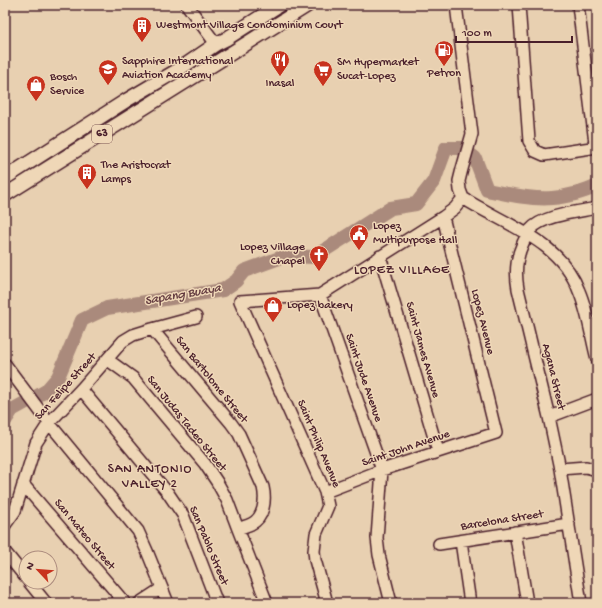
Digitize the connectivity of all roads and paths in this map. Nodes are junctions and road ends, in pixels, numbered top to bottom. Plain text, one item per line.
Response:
1 (187, 5) edge
2 (279, 5) edge
3 (308, 5) edge
4 (456, 5) edge
5 (519, 5) edge
6 (578, 5) edge
7 (221, 42) junction
8 (234, 52) junction
9 (5, 178) edge
10 (5, 195) edge
11 (462, 196) junction
12 (597, 208) edge
13 (443, 217) junction
14 (527, 234) junction
15 (380, 256) junction
16 (320, 295) junction
17 (196, 317) dead end
18 (152, 329) junction
19 (597, 359) edge
20 (108, 360) junction
21 (5, 364) edge
22 (82, 389) junction
23 (597, 400) edge
24 (549, 417) junction
25 (49, 423) junction
26 (496, 433) joint
27 (438, 451) junction
28 (560, 469) junction
29 (382, 470) junction
30 (597, 470) edge
31 (23, 484) junction
32 (326, 492) junction
33 (569, 524) junction
34 (5, 525) edge
35 (238, 529) junction
36 (515, 532) junction
37 (461, 541) junction
38 (439, 544) dead end
39 (5, 552) edge
40 (18, 568) edge
41 (162, 588) junction
42 (35, 590) edge
43 (46, 603) edge
44 (125, 603) edge
45 (139, 603) edge
46 (168, 603) edge
47 (217, 603) edge
48 (267, 603) edge
49 (327, 603) edge
50 (390, 603) edge
51 (470, 603) edge
52 (527, 603) edge
53 (580, 603) edge

1 - 7 street
2 - 7 main road, 63
3 - 8 main road, 63
4 - 11 street
5 - 6 street
7 - 8 main road
7 - 9 main road, 63
8 - 10 main road, 63
11 - 13 street
11 - 14 street
12 - 14 street, Agana Street
13 - 15 street
13 - 26 street, Lopez Avenue
14 - 19 street
14 - 24 street, Agana Street
15 - 16 street
15 - 27 street, Saint James Avenue
16 - 29 street, Saint Jude Avenue
16 - 32 street, Saint Philip Avenue
17 - 18 street, San Felipe Street
18 - 20 street, San Felipe Street
18 - 35 street, San Bartolome Street
20 - 22 street, San Felipe Street
20 - 35 street, San Judas Tadeo Street
21 - 25 street
22 - 25 street, San Felipe Street
22 - 47 street, San Pablo Street
23 - 24 street
24 - 28 street, Agana Street
25 - 31 street, San Felipe Street
25 - 41 street
26 - 27 street, Saint John Avenue
27 - 29 street, Saint John Avenue
28 - 30 street
28 - 33 street, Agana Street
29 - 32 street, Saint John Avenue
29 - 50 street
31 - 34 street, San Felipe Street
31 - 44 street, San Mateo Street
32 - 49 street, Saint Philip Avenue
33 - 36 street, Barcelona Street
33 - 53 street, Agana Street
35 - 48 street, San Judas Tadeo Street
36 - 37 street, Barcelona Street
36 - 52 street
37 - 38 street, Barcelona Street
37 - 51 street
39 - 40 street
41 - 45 street
41 - 46 street
42 - 43 street

